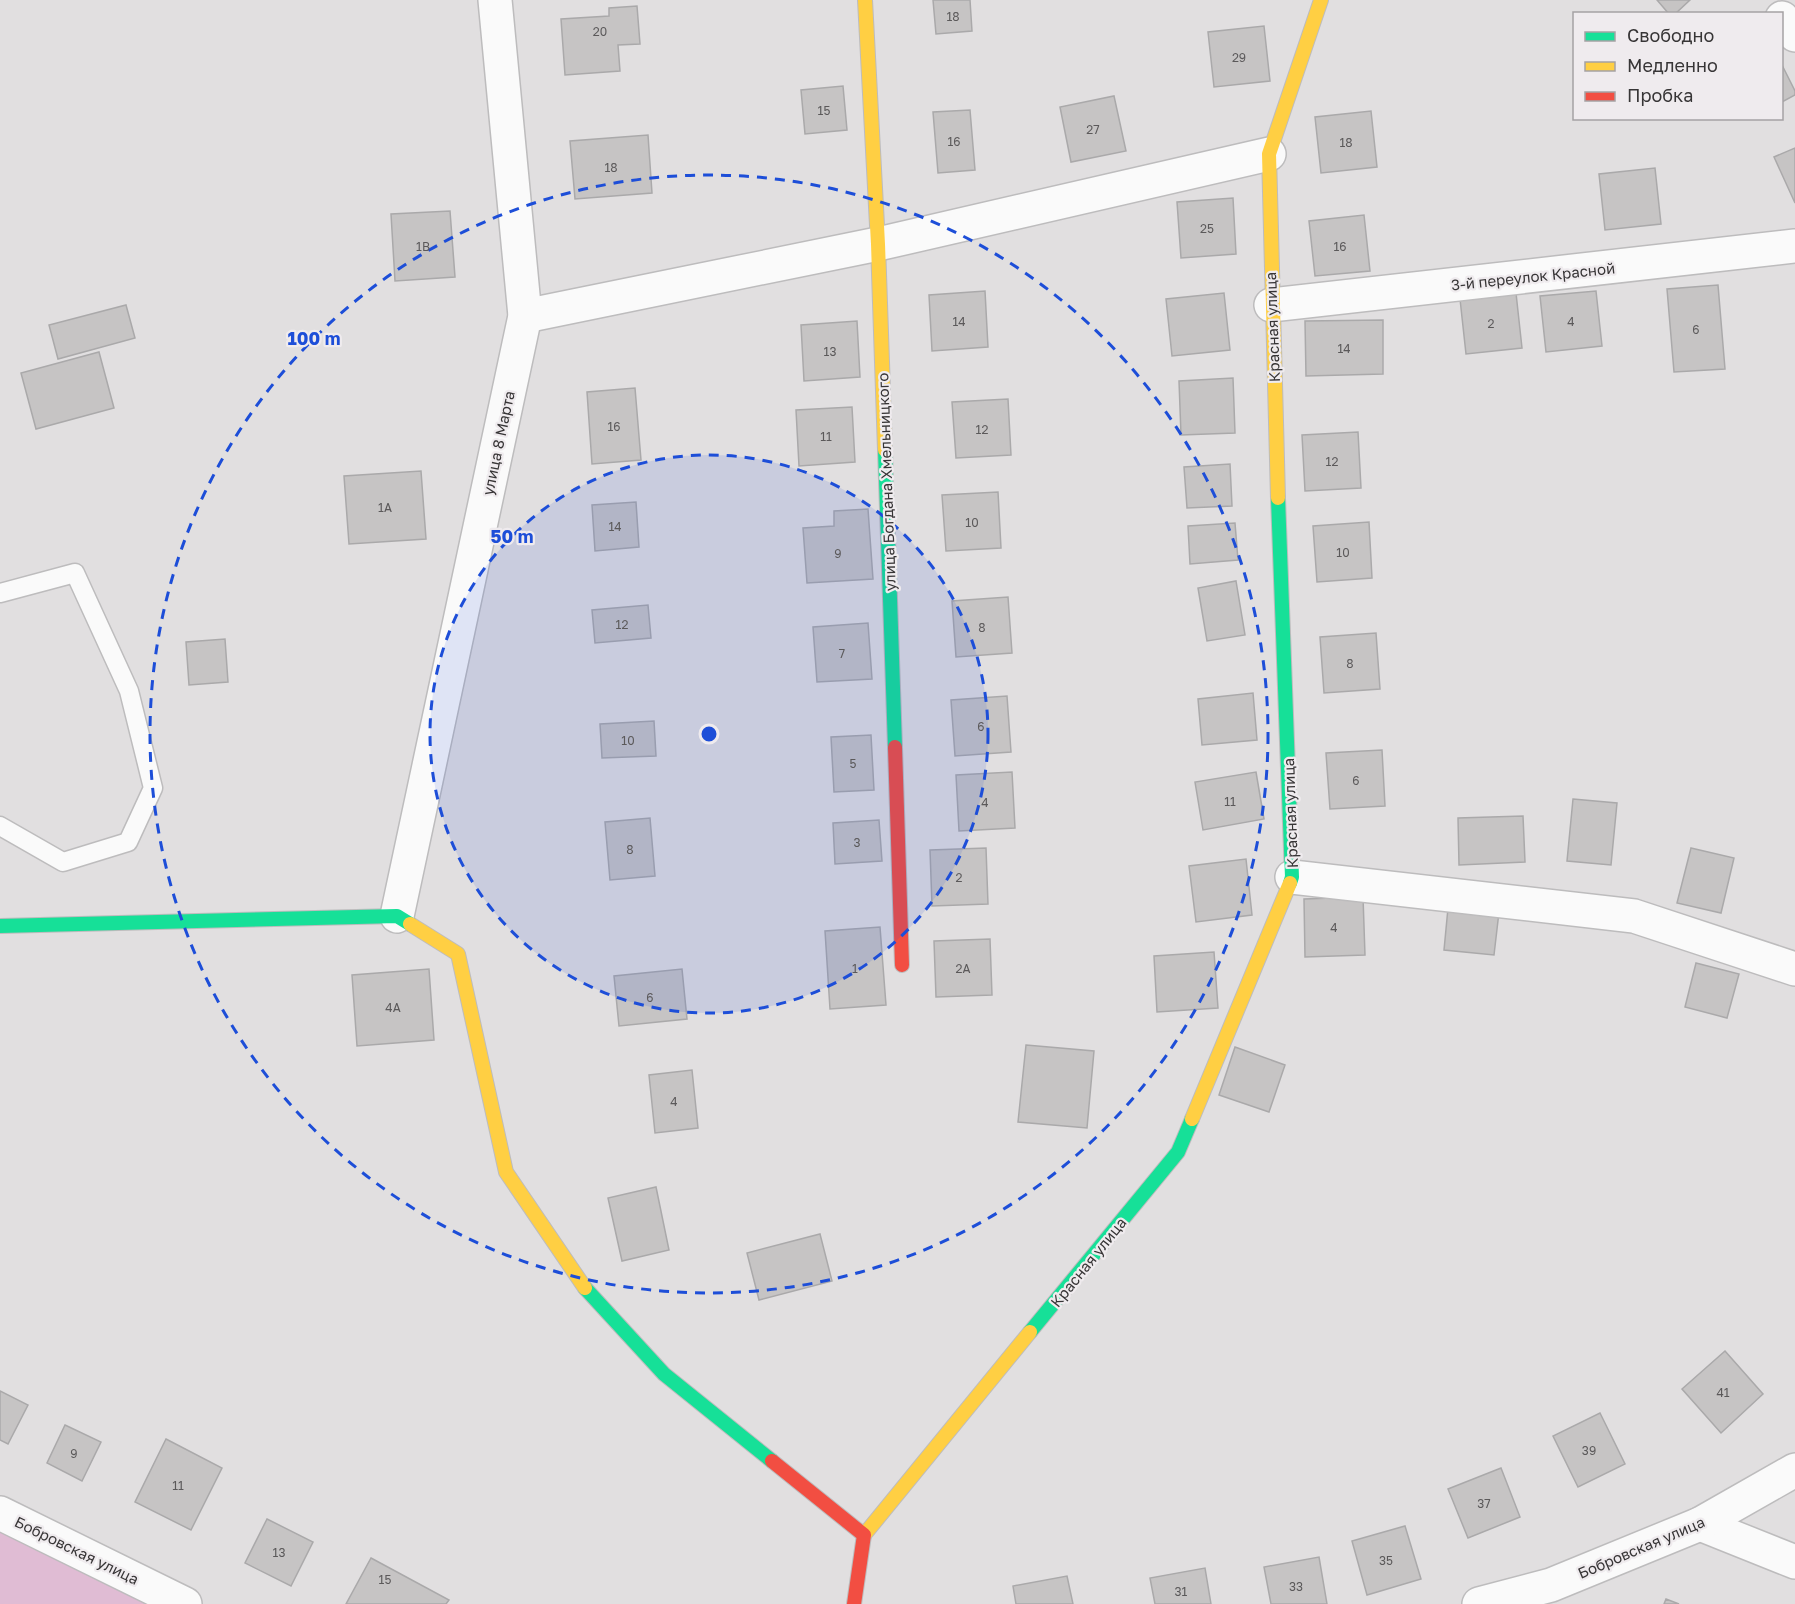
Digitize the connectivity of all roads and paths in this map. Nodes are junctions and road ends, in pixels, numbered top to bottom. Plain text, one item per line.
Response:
1 (495, 0) edge
2 (865, 0) edge
3 (1321, 0) edge
4 (1767, 0) edge
5 (1776, 12) edge
6 (1783, 19) edge
7 (1795, 35) edge
8 (1269, 154) junction
9 (878, 244) junction
10 (1795, 246) edge
11 (1271, 305) junction
12 (525, 316) junction
13 (0, 593) edge
14 (0, 826) edge
15 (1292, 877) junction
16 (398, 916) junction
17 (0, 926) edge
18 (902, 965) dead end
19 (1795, 969) edge
20 (1795, 1470) edge
21 (0, 1513) edge
22 (1701, 1524) junction
23 (864, 1535) junction
24 (1795, 1562) edge
25 (185, 1604) edge
26 (854, 1604) edge
27 (1479, 1604) edge

1 - 12 street, улица 8 Марта
2 - 9 street, улица Богдана Хмельницкого
3 - 8 street, Красная улица
4 - 5 street
6 - 7 street
8 - 9 street
8 - 11 street, Красная улица
9 - 12 street
9 - 18 street, улица Богдана Хмельницкого
10 - 11 street, 3-й переулок Красной
11 - 15 street, Красная улица
12 - 16 street, улица 8 Марта
13 - 14 lane
15 - 19 street
15 - 23 street, Красная улица
16 - 17 street
16 - 23 street
20 - 22 street, Бобровская улица
21 - 25 street, Бобровская улица
22 - 24 street
22 - 27 street, Бобровская улица
23 - 26 street

